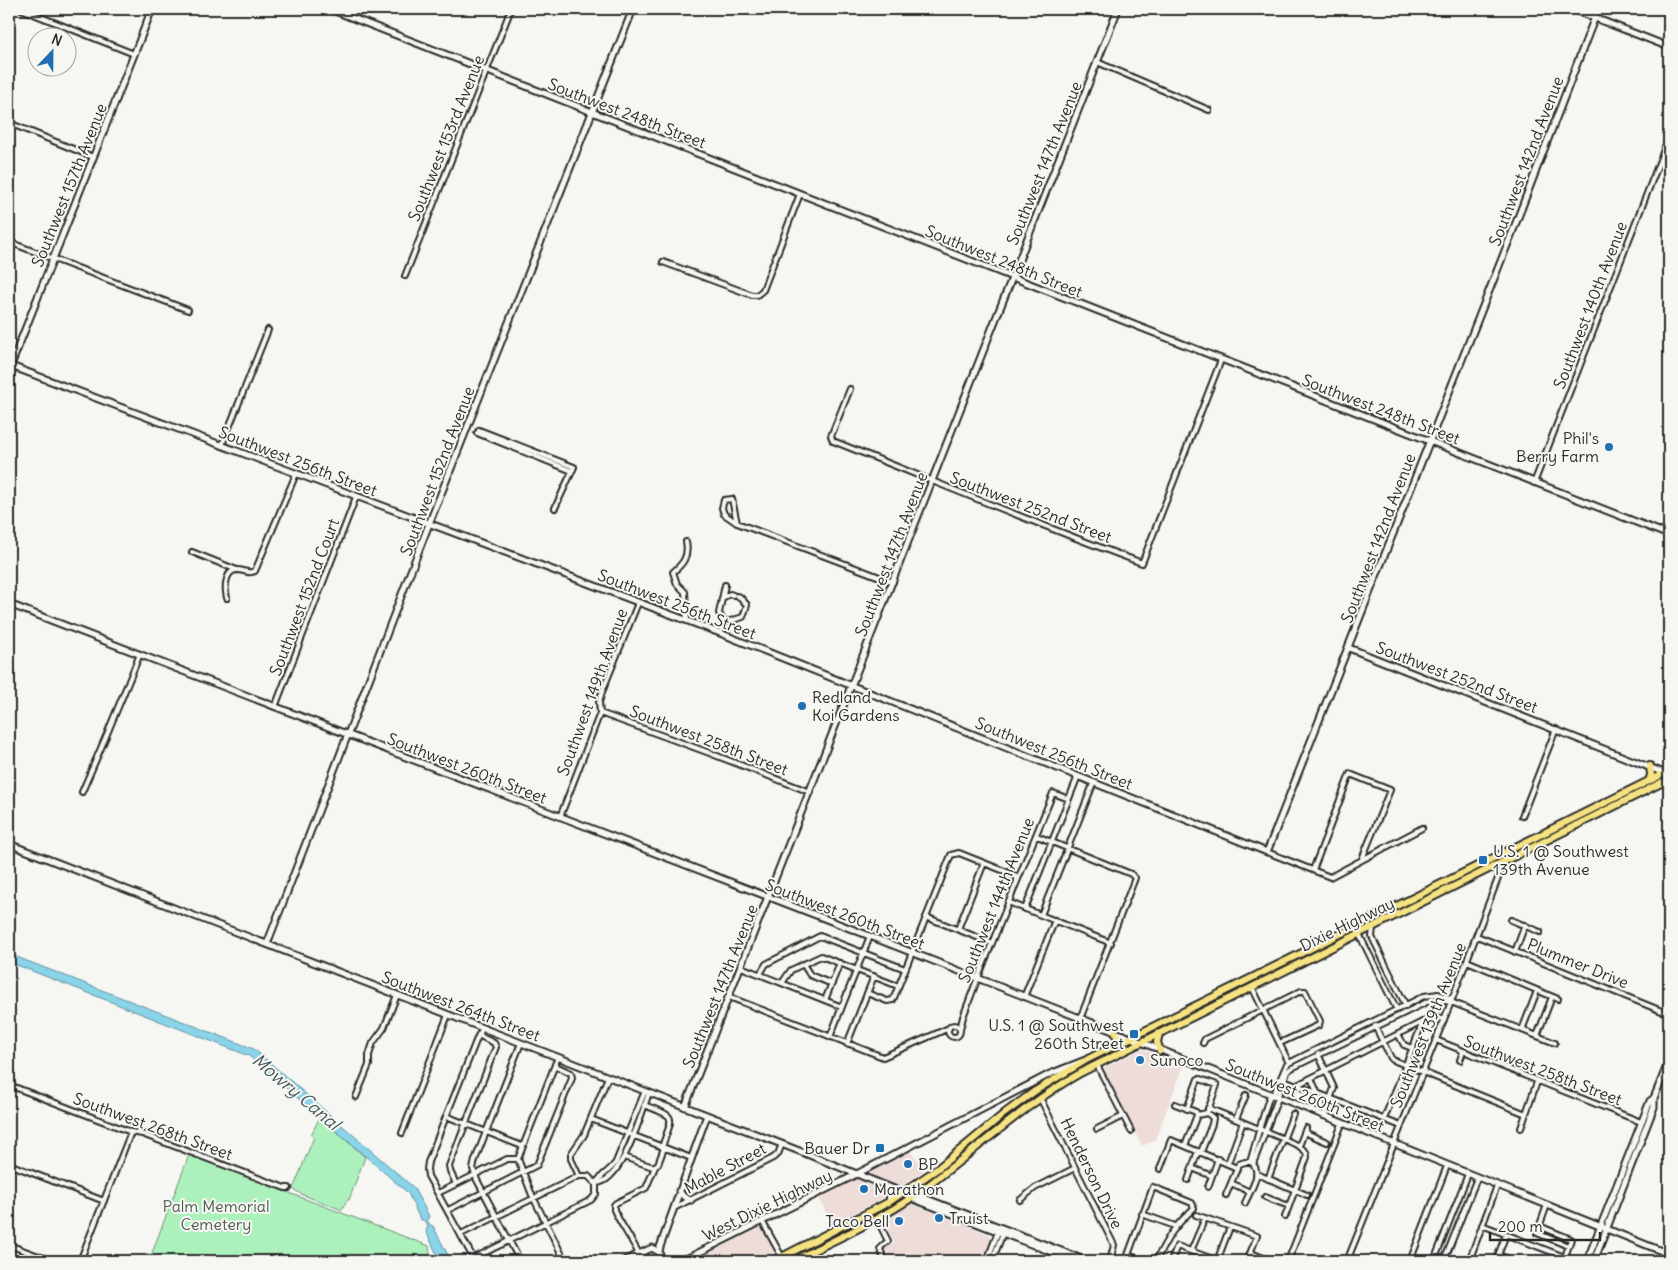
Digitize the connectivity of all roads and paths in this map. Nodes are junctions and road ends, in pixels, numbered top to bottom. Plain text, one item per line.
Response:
1 (21, 9) edge
2 (152, 9) edge
3 (330, 9) edge
4 (510, 9) edge
5 (634, 9) edge
6 (1118, 9) edge
7 (1572, 9) edge
8 (1598, 9) edge
9 (1595, 18) junction
10 (1669, 47) edge
11 (134, 54) junction
12 (1097, 62) junction
13 (486, 71) junction
14 (1209, 110) dead end
15 (592, 112) junction
16 (9, 124) edge
17 (1669, 137) edge
18 (93, 157) junction
19 (800, 194) junction
20 (9, 242) edge
21 (53, 260) junction
22 (663, 262) dead end
23 (404, 276) dead end
24 (1013, 278) junction
25 (188, 310) dead end
26 (268, 330) dead end
27 (1221, 360) junction
28 (10, 368) edge
29 (850, 389) dead end
30 (478, 432) dead end
31 (1430, 441) junction
32 (222, 445) junction
33 (296, 474) junction
34 (933, 480) junction
35 (1534, 483) junction
36 (356, 497) junction
37 (554, 508) dead end
38 (737, 523) junction
39 (429, 524) junction
40 (1669, 535) edge
41 (686, 542) dead end
42 (192, 552) dead end
43 (237, 570) junction
44 (893, 582) junction
45 (725, 585) dead end
46 (227, 598) dead end
47 (722, 598) junction
48 (638, 603) junction
49 (9, 604) edge
50 (686, 621) junction
51 (724, 623) junction
52 (720, 633) junction
53 (1349, 648) junction
54 (140, 654) junction
55 (852, 686) junction
56 (275, 707) junction
57 (600, 712) junction
58 (1556, 729) junction
59 (348, 735) junction
60 (1650, 766) junction
61 (1668, 773) edge
62 (1078, 776) junction
63 (1669, 779) edge
64 (1649, 781) junction
65 (1094, 782) junction
66 (82, 792) dead end
67 (810, 792) junction
68 (1069, 799) junction
69 (1522, 816) dead end
70 (560, 817) junction
71 (1422, 828) dead end
72 (1037, 836) junction
73 (1052, 842) junction
74 (9, 844) edge
75 (1068, 848) junction
76 (1267, 852) junction
77 (1502, 854) junction
78 (1362, 859) junction
79 (1506, 861) junction
80 (984, 863) junction
81 (1313, 870) junction
82 (1017, 880) junction
83 (768, 897) junction
84 (1008, 902) junction
85 (1026, 909) junction
86 (1041, 915) junction
87 (926, 916) junction
88 (1055, 920) junction
89 (1511, 920) dead end
90 (1525, 925) junction
91 (1373, 927) junction
92 (958, 929) junction
93 (1540, 932) dead end
94 (1359, 934) junction
95 (870, 936) junction
96 (1477, 936) junction
97 (1110, 942) junction
98 (992, 943) junction
99 (267, 944) junction
100 (911, 952) junction
101 (1514, 952) junction
102 (864, 953) junction
103 (1467, 961) junction
104 (840, 963) junction
105 (803, 964) junction
106 (741, 967) junction
107 (857, 969) junction
108 (905, 969) junction
109 (760, 974) junction
110 (874, 976) junction
111 (978, 979) junction
112 (782, 983) junction
113 (832, 984) junction
114 (898, 986) junction
115 (1252, 987) junction
116 (1537, 991) junction
117 (867, 993) junction
118 (397, 995) junction
119 (729, 997) junction
120 (1024, 997) junction
121 (1552, 997) junction
122 (1558, 999) dead end
123 (825, 1000) junction
124 (1452, 1000) junction
125 (842, 1007) junction
126 (1407, 1008) junction
127 (1263, 1010) junction
128 (1398, 1012) junction
129 (1669, 1014) edge
130 (448, 1015) junction
131 (963, 1017) junction
132 (1080, 1019) junction
133 (1444, 1020) junction
134 (1423, 1022) junction
135 (1374, 1024) junction
136 (953, 1025) junction
137 (483, 1028) junction
138 (948, 1028) junction
139 (960, 1029) junction
140 (1522, 1030) junction
141 (1115, 1032) junction
142 (480, 1034) junction
143 (938, 1034) junction
144 (1158, 1034) junction
145 (1398, 1034) junction
146 (949, 1035) junction
147 (1537, 1036) junction
148 (830, 1037) junction
149 (1131, 1038) junction
150 (1436, 1040) junction
151 (1140, 1042) junction
152 (1383, 1042) junction
153 (521, 1043) junction
154 (1203, 1043) dead end
155 (1280, 1043) junction
156 (1555, 1043) dead end
157 (847, 1044) junction
158 (1117, 1045) junction
159 (1412, 1048) junction
160 (1160, 1051) junction
161 (1463, 1052) junction
162 (1318, 1054) junction
163 (558, 1057) junction
164 (1088, 1060) junction
165 (1460, 1060) dead end
166 (1669, 1060) edge
167 (1289, 1063) junction
168 (555, 1064) junction
169 (1097, 1064) junction
170 (1406, 1065) junction
171 (1326, 1071) junction
172 (1423, 1073) junction
173 (608, 1077) junction
174 (1311, 1078) junction
175 (1284, 1080) junction
176 (1537, 1082) junction
177 (1297, 1085) junction
178 (9, 1086) edge
179 (1024, 1088) junction
180 (1035, 1091) junction
181 (647, 1092) junction
182 (1317, 1092) junction
183 (1246, 1095) dead end
184 (356, 1097) dead end
185 (1275, 1097) junction
186 (1040, 1098) junction
187 (1331, 1098) junction
188 (1654, 1098) junction
189 (1175, 1104) dead end
190 (644, 1105) junction
191 (685, 1107) junction
192 (1187, 1109) junction
193 (1208, 1110) junction
194 (1293, 1114) dead end
195 (1526, 1114) junction
196 (706, 1115) junction
197 (1197, 1115) junction
198 (446, 1116) junction
199 (1123, 1116) junction
200 (1324, 1116) junction
201 (591, 1119) junction
202 (1236, 1119) junction
203 (1384, 1119) junction
204 (1243, 1122) junction
205 (1641, 1122) junction
206 (466, 1124) junction
207 (1342, 1124) junction
208 (1401, 1126) junction
209 (1521, 1128) dead end
210 (1097, 1129) dead end
211 (1261, 1129) junction
212 (131, 1132) junction
213 (486, 1132) junction
214 (1131, 1132) dead end
215 (1266, 1132) junction
216 (402, 1133) dead end
217 (630, 1135) junction
218 (1284, 1139) junction
219 (1327, 1142) dead end
220 (782, 1144) junction
221 (1394, 1144) junction
222 (522, 1146) junction
223 (1185, 1146) junction
224 (1299, 1146) junction
225 (663, 1147) junction
226 (1258, 1147) junction
227 (1200, 1152) junction
228 (624, 1157) junction
229 (691, 1158) junction
230 (518, 1159) junction
231 (1218, 1159) junction
232 (1228, 1163) junction
233 (1252, 1163) junction
234 (9, 1164) edge
235 (1447, 1166) junction
236 (655, 1167) junction
237 (1075, 1168) junction
238 (1192, 1168) junction
239 (1237, 1168) junction
240 (1160, 1169) dead end
241 (523, 1173) junction
242 (475, 1174) junction
243 (856, 1174) junction
244 (1257, 1174) junction
245 (1468, 1174) junction
246 (579, 1176) junction
247 (1212, 1176) junction
248 (1478, 1178) junction
249 (1268, 1179) junction
250 (1188, 1180) dead end
251 (596, 1183) junction
252 (1230, 1183) junction
253 (456, 1184) junction
254 (884, 1185) junction
255 (1497, 1186) junction
256 (1208, 1187) dead end
257 (289, 1188) dead end
258 (1295, 1190) junction
259 (680, 1191) junction
260 (484, 1192) junction
261 (1250, 1192) junction
262 (438, 1193) junction
263 (904, 1193) junction
264 (1226, 1195) dead end
265 (1307, 1195) dead end
266 (914, 1196) junction
267 (1265, 1197) dead end
268 (534, 1198) junction
269 (691, 1200) junction
270 (1020, 1200) dead end
271 (104, 1201) junction
272 (889, 1202) junction
273 (1246, 1203) dead end
274 (1547, 1205) junction
275 (1289, 1206) junction
276 (673, 1208) junction
277 (448, 1210) junction
278 (1142, 1214) junction
279 (1196, 1215) dead end
280 (497, 1216) junction
281 (1285, 1216) dead end
282 (1205, 1218) junction
283 (876, 1219) junction
284 (762, 1221) junction
285 (546, 1223) junction
286 (1482, 1225) junction
287 (1175, 1226) junction
288 (1539, 1226) junction
289 (1600, 1226) junction
290 (1230, 1227) junction
291 (1606, 1229) junction
292 (1001, 1230) junction
293 (461, 1234) junction
294 (1506, 1234) junction
295 (509, 1240) junction
296 (9, 1245) edge
297 (1568, 1246) junction
298 (1191, 1251) junction
299 (659, 1252) junction
300 (1251, 1253) junction
301 (639, 1254) junction
302 (1669, 1254) edge
303 (1498, 1255) junction
304 (1565, 1257) junction
305 (474, 1260) edge
306 (783, 1260) edge
307 (52, 1261) edge
308 (80, 1261) edge
309 (520, 1261) edge
310 (565, 1261) edge
311 (623, 1261) edge
312 (662, 1261) edge
313 (682, 1261) edge
314 (774, 1261) edge
315 (793, 1261) edge
316 (886, 1261) edge
317 (987, 1261) edge
318 (992, 1261) edge
319 (1074, 1261) edge
320 (1087, 1261) edge
321 (1110, 1261) edge
322 (1144, 1261) edge
323 (1156, 1261) edge
324 (1171, 1261) edge
325 (1218, 1261) edge
326 (1247, 1261) edge
327 (1271, 1261) edge
328 (1288, 1261) edge
329 (1347, 1261) edge
330 (1410, 1261) edge
331 (1434, 1261) edge
332 (1444, 1261) edge
333 (1468, 1261) edge
334 (1496, 1261) edge
335 (1514, 1261) edge
336 (1575, 1261) edge
337 (1587, 1261) edge
338 (1594, 1261) edge

1 - 11 street
2 - 11 street, Southwest 157th Avenue
3 - 13 street, Southwest 248th Street
4 - 13 street, Southwest 153rd Avenue
5 - 15 street, Southwest 152nd Avenue
6 - 12 street, Southwest 147th Avenue
7 - 9 street
8 - 9 street, Southwest 142nd Avenue
9 - 10 street
9 - 31 street, Southwest 142nd Avenue
11 - 18 street, Southwest 157th Avenue
12 - 14 street
12 - 24 street, Southwest 147th Avenue
13 - 15 street, Southwest 248th Street
13 - 23 street, Southwest 153rd Avenue
15 - 19 street, Southwest 248th Street
15 - 39 street, Southwest 152nd Avenue
16 - 18 street
17 - 35 street, Southwest 140th Avenue
18 - 21 street, Southwest 157th Avenue
19 - 22 street
19 - 24 street, Southwest 248th Street
20 - 21 street
21 - 25 street
21 - 28 street, Southwest 157th Avenue
24 - 27 street, Southwest 248th Street
24 - 34 street, Southwest 147th Avenue
26 - 32 street
27 - 31 street, Southwest 248th Street
27 - 34 street, Southwest 252nd Street
28 - 32 street, Southwest 256th Street
29 - 34 street, Southwest 252nd Street
30 - 37 street
31 - 35 street, Southwest 248th Street
31 - 53 street, Southwest 142nd Avenue
32 - 33 street, Southwest 256th Street
33 - 36 street, Southwest 256th Street
33 - 43 street
34 - 44 street, Southwest 147th Avenue
35 - 40 street, Southwest 248th Street
36 - 39 street, Southwest 256th Street
36 - 56 street, Southwest 152nd Court
38 - 38 street
38 - 44 street
39 - 48 street, Southwest 256th Street
39 - 59 street, Southwest 152nd Avenue
41 - 50 street
42 - 43 street
43 - 46 street
44 - 55 street, Southwest 147th Avenue
45 - 47 street
47 - 51 street
47 - 51 street
48 - 50 street, Southwest 256th Street
48 - 57 street, Southwest 149th Avenue
49 - 54 street, Southwest 260th Street
50 - 52 street, Southwest 256th Street
51 - 52 street
52 - 55 street, Southwest 256th Street
53 - 58 street, Southwest 252nd Street
53 - 76 street, Southwest 142nd Avenue
54 - 56 street, Southwest 260th Street
54 - 66 street
55 - 62 street, Southwest 256th Street
55 - 67 street, Southwest 147th Avenue
56 - 59 street, Southwest 260th Street
57 - 67 street, Southwest 258th Street
57 - 70 street, Southwest 149th Avenue
58 - 60 street, Southwest 252nd Street
58 - 69 street
59 - 70 street, Southwest 260th Street
59 - 99 street, Southwest 152nd Avenue
60 - 61 street, Southwest 252nd Street
60 - 64 highway
61 - 64 highway, Dixie Highway
62 - 65 street, Southwest 256th Street
62 - 68 street
63 - 79 highway, Dixie Highway
64 - 77 highway, Dixie Highway
65 - 75 street
65 - 76 street, Southwest 256th Street
67 - 83 street, Southwest 147th Avenue
68 - 72 street, Southwest 144th Avenue
68 - 73 street
70 - 83 street, Southwest 260th Street
71 - 78 street
72 - 73 street
72 - 82 street, Southwest 144th Avenue
73 - 75 street
73 - 85 street
74 - 99 street, Southwest 264th Street
75 - 86 street
75 - 97 street
76 - 81 street, Southwest 256th Street
77 - 79 street
77 - 149 highway, Dixie Highway
78 - 81 street, Southwest 256th Street
78 - 81 street
79 - 91 highway, Dixie Highway
79 - 96 street, Southwest 139th Avenue
80 - 82 street
80 - 87 street
80 - 92 street
82 - 84 street, Southwest 144th Avenue
83 - 95 street, Southwest 260th Street
83 - 106 street, Southwest 147th Avenue
84 - 85 street
84 - 98 street, Southwest 144th Avenue
85 - 86 street
86 - 88 street
87 - 92 street
87 - 100 street
88 - 97 street
88 - 120 street
89 - 90 street
90 - 93 street
90 - 101 street
91 - 94 highway, Dixie Highway
91 - 126 street
92 - 98 street
94 - 115 highway, Dixie Highway
94 - 128 street
95 - 100 street, Southwest 260th Street
95 - 102 street
96 - 101 street, Plummer Drive
96 - 103 street, Southwest 139th Avenue
97 - 132 street
98 - 111 street, Southwest 144th Avenue
99 - 118 street, Southwest 264th Street
100 - 108 street
100 - 111 street, Southwest 260th Street
101 - 129 street, Plummer Drive
102 - 107 street
102 - 108 street
102 - 109 street
103 - 116 street
103 - 124 street, Southwest 139th Avenue
104 - 105 street
104 - 107 street
104 - 113 street
105 - 112 street
105 - 113 street
106 - 109 street
106 - 119 street, Southwest 147th Avenue
107 - 110 street
107 - 125 street
108 - 114 street
109 - 112 street
110 - 114 street
110 - 117 street
111 - 120 street, Southwest 260th Street
111 - 131 street, Southwest 144th Avenue
112 - 123 street
113 - 123 street
114 - 117 street
115 - 127 street
115 - 144 highway, Dixie Highway
116 - 121 street
116 - 140 street
117 - 157 street
118 - 130 street, Southwest 264th Street
118 - 184 street
119 - 148 street
119 - 191 street, Southwest 147th Avenue
120 - 132 street, Southwest 260th Street
121 - 122 street
121 - 147 street
123 - 125 street
124 - 126 street
124 - 133 street, Southwest 139th Avenue
124 - 140 street
125 - 148 street
126 - 128 street
127 - 154 street
127 - 155 street
127 - 155 street
128 - 135 street
130 - 137 street, Southwest 264th Street
130 - 216 street
131 - 136 street, Southwest 144th Avenue
131 - 139 street, Southwest 144th Avenue
132 - 141 street, Southwest 260th Street
133 - 134 street
133 - 150 street, Southwest 139th Avenue
134 - 145 street
134 - 159 street
135 - 152 street
135 - 162 street
135 - 167 street
136 - 138 street
136 - 139 street
137 - 142 street
137 - 153 street, Southwest 264th Street
138 - 143 street
138 - 146 street
139 - 146 street
140 - 147 street
141 - 149 street, Southwest 260th Street
141 - 158 highway
142 - 198 street
142 - 206 street
143 - 146 street
143 - 157 street
144 - 151 highway, Dixie Highway
144 - 160 highway
145 - 152 street
145 - 159 street
147 - 156 street
148 - 157 street
149 - 151 street, Southwest 260th Street
149 - 158 highway, Dixie Highway
150 - 161 street, Southwest 258th Street
150 - 172 street, Southwest 139th Avenue
151 - 160 street, Southwest 260th Street
151 - 169 highway, Dixie Highway
152 - 170 street
152 - 171 street
153 - 163 street, Southwest 264th Street
153 - 213 street
155 - 167 street
158 - 164 highway, Dixie Highway
159 - 170 street
160 - 185 street, Southwest 260th Street
161 - 165 street
161 - 176 street, Southwest 258th Street
162 - 171 street
162 - 175 street
163 - 168 street
163 - 173 street, Southwest 264th Street
164 - 179 street, West Dixie Highway
164 - 180 highway, Dixie Highway
166 - 188 street
167 - 185 street
168 - 222 street
168 - 241 street
169 - 186 highway, Dixie Highway
169 - 199 street
170 - 172 street
170 - 203 street
171 - 174 street
171 - 187 street
172 - 195 street
172 - 208 street, Southwest 139th Avenue
173 - 181 street, Southwest 264th Street
173 - 201 street
174 - 177 street
174 - 182 street
175 - 177 street
175 - 185 street
176 - 195 street
176 - 205 street, Southwest 258th Street
177 - 182 street
178 - 212 street, Southwest 268th Street
179 - 180 street
179 - 243 street, West Dixie Highway
180 - 186 highway
180 - 263 highway, Dixie Highway
181 - 190 street
181 - 191 street, Southwest 264th Street
181 - 217 street
182 - 187 street
183 - 202 street
185 - 200 street, Southwest 260th Street
185 - 211 street
185 - 215 street
186 - 237 street, Henderson Drive
186 - 266 highway, Dixie Highway
187 - 200 street
187 - 203 street
188 - 205 street
188 - 291 street
189 - 192 street
190 - 217 street
190 - 225 street
191 - 196 street, Southwest 264th Street
192 - 193 street
192 - 197 street
193 - 197 street
193 - 202 street
193 - 227 street
194 - 218 street
195 - 209 street
196 - 220 street, Southwest 264th Street
196 - 229 street
197 - 223 street
198 - 206 street
198 - 262 street
199 - 210 street
199 - 214 street
200 - 207 street, Southwest 260th Street
201 - 217 street
201 - 246 street
202 - 204 street
203 - 208 street
204 - 211 street
204 - 232 street
205 - 289 street
206 - 213 street
206 - 253 street
207 - 221 street, Southwest 260th Street
207 - 328 street
208 - 221 street, Southwest 139th Avenue
211 - 215 street
211 - 226 street
212 - 257 street, Southwest 268th Street
212 - 271 street
213 - 222 street
213 - 242 street
215 - 218 street
215 - 226 street
217 - 225 street
217 - 228 street
217 - 251 street
218 - 224 street
218 - 249 street
219 - 224 street
220 - 243 street, Southwest 264th Street
220 - 269 street, Mable Street
221 - 235 street, Southwest 260th Street
221 - 329 street, Southwest 139th Avenue
222 - 230 street
223 - 227 street
223 - 240 street
224 - 258 street
225 - 229 street
225 - 236 street
226 - 233 street
227 - 231 street
227 - 238 street
228 - 236 street
228 - 251 street
229 - 259 street
230 - 241 street
230 - 242 street
231 - 232 street
231 - 247 street
232 - 239 street
233 - 239 street
233 - 244 street
234 - 271 street
235 - 245 street, Southwest 260th Street
235 - 330 street
236 - 301 street
237 - 270 street
237 - 321 street, Henderson Drive
238 - 247 street
238 - 250 street
239 - 252 street
241 - 260 street
241 - 268 street
242 - 253 street
242 - 260 street
243 - 254 street, Southwest 264th Street
243 - 284 street, West Dixie Highway
244 - 249 street
244 - 261 street
245 - 248 street, Southwest 260th Street
245 - 331 street
246 - 251 street
246 - 268 street
247 - 256 street
248 - 255 street, Southwest 260th Street
248 - 332 street
249 - 258 street
251 - 285 street
252 - 261 street
252 - 264 street
253 - 262 street
254 - 263 street, Southwest 264th Street
254 - 272 street
255 - 274 street, Southwest 260th Street
255 - 286 street
258 - 265 street
258 - 275 street
259 - 269 street
259 - 276 street
260 - 277 street
260 - 280 street
261 - 273 street
262 - 277 street
263 - 266 street, Southwest 264th Street
263 - 272 highway, Dixie Highway
266 - 283 highway, Dixie Highway
266 - 292 street, Southwest 264th Street
267 - 275 street
268 - 280 street
268 - 285 street
269 - 276 street, Mable Street
271 - 308 street
272 - 306 highway, Dixie Highway
274 - 288 street
274 - 289 street, Southwest 260th Street
275 - 281 street
276 - 299 street
277 - 293 street
278 - 287 street
278 - 287 street
278 - 322 street
279 - 282 street
280 - 293 street
280 - 295 street
282 - 290 street
282 - 298 street
283 - 315 highway, Dixie Highway
283 - 316 street
284 - 306 street
284 - 313 street, West Dixie Highway
285 - 295 street
285 - 310 street
286 - 294 street
286 - 333 street
287 - 323 street
288 - 297 street
288 - 297 street
289 - 291 street, Southwest 260th Street
289 - 337 street
290 - 300 street
290 - 325 street
291 - 302 street, Southwest 260th Street
291 - 338 street
292 - 317 street
292 - 318 street
292 - 319 street, Southwest 264th Street
292 - 320 street, Southwest 264th Street
293 - 305 street
294 - 303 street
294 - 304 street
295 - 305 street
295 - 309 street
296 - 307 street
297 - 304 street
298 - 324 street
298 - 325 street
299 - 301 street
299 - 312 street
300 - 326 street
300 - 327 street
301 - 311 street
303 - 334 street
303 - 335 street
304 - 336 street
306 - 314 highway, Dixie Highway

